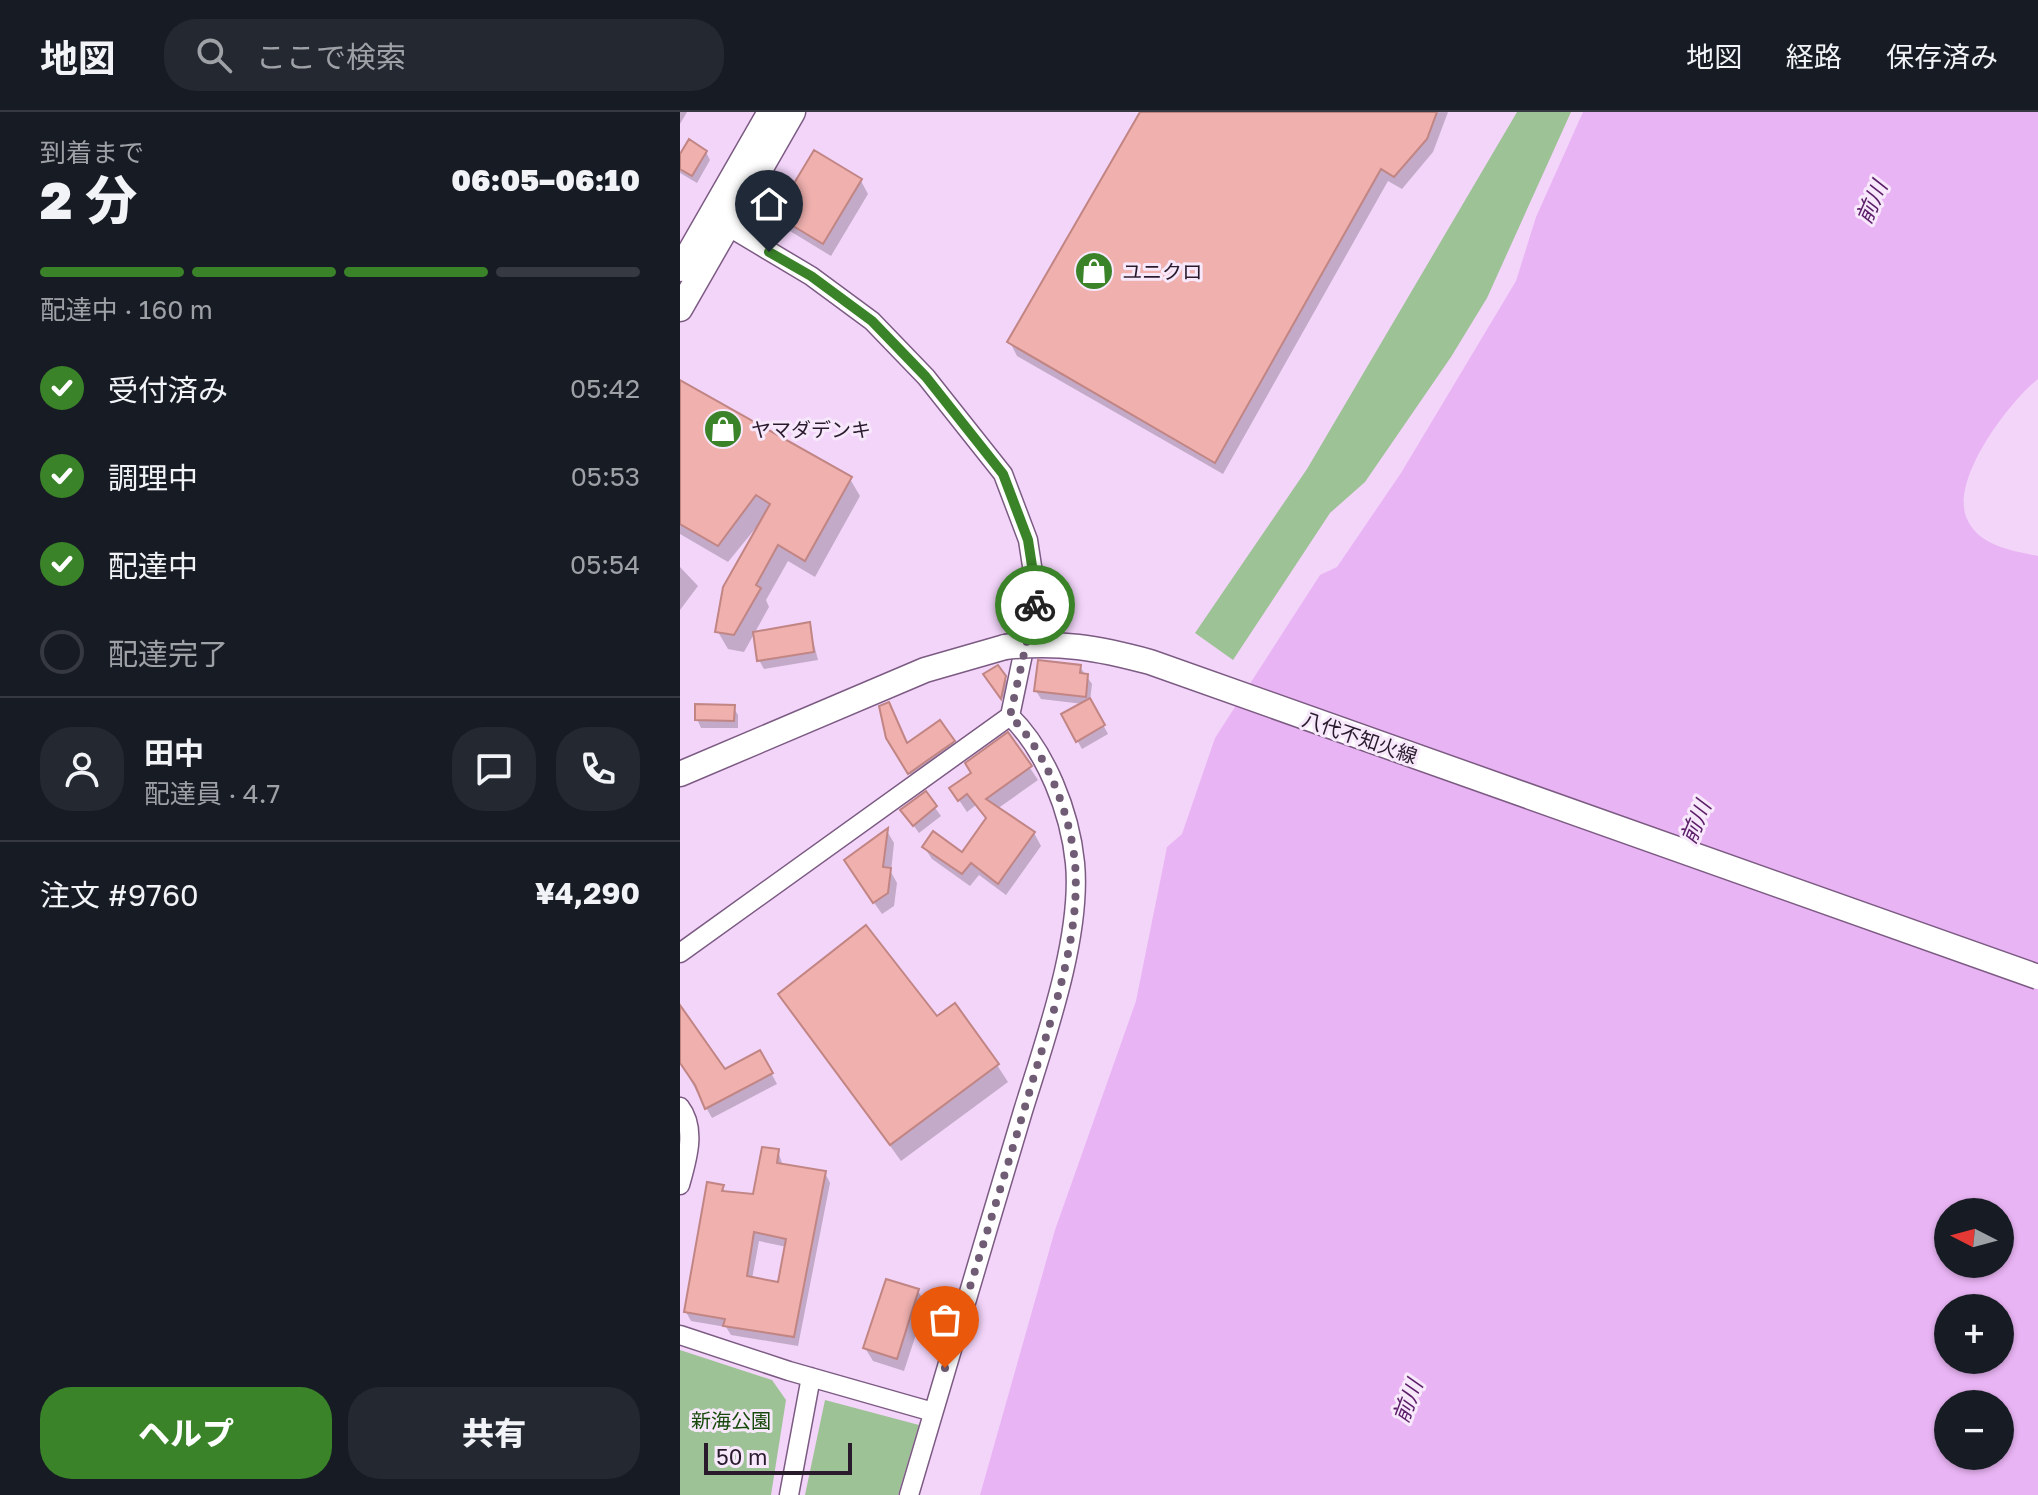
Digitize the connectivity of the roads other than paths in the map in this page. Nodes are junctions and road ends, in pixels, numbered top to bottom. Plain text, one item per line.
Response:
1 (770, 112) edge
2 (793, 112) edge
3 (719, 221) junction
4 (680, 269) edge
5 (680, 309) edge
6 (1010, 716) junction
7 (680, 774) edge
8 (680, 953) edge
9 (2038, 977) edge
10 (680, 1107) edge
11 (680, 1185) edge
12 (680, 1335) edge
13 (811, 1377) junction
14 (933, 1412) junction
15 (789, 1495) edge
16 (909, 1495) edge

1 - 3 main road
2 - 3 main road
3 - 4 main road
3 - 5 main road
3 - 6 street
6 - 8 street
6 - 14 street
7 - 9 main road, 八代不知火線, bridge
10 - 11 street
12 - 13 street
13 - 14 street
13 - 15 street
14 - 16 street

